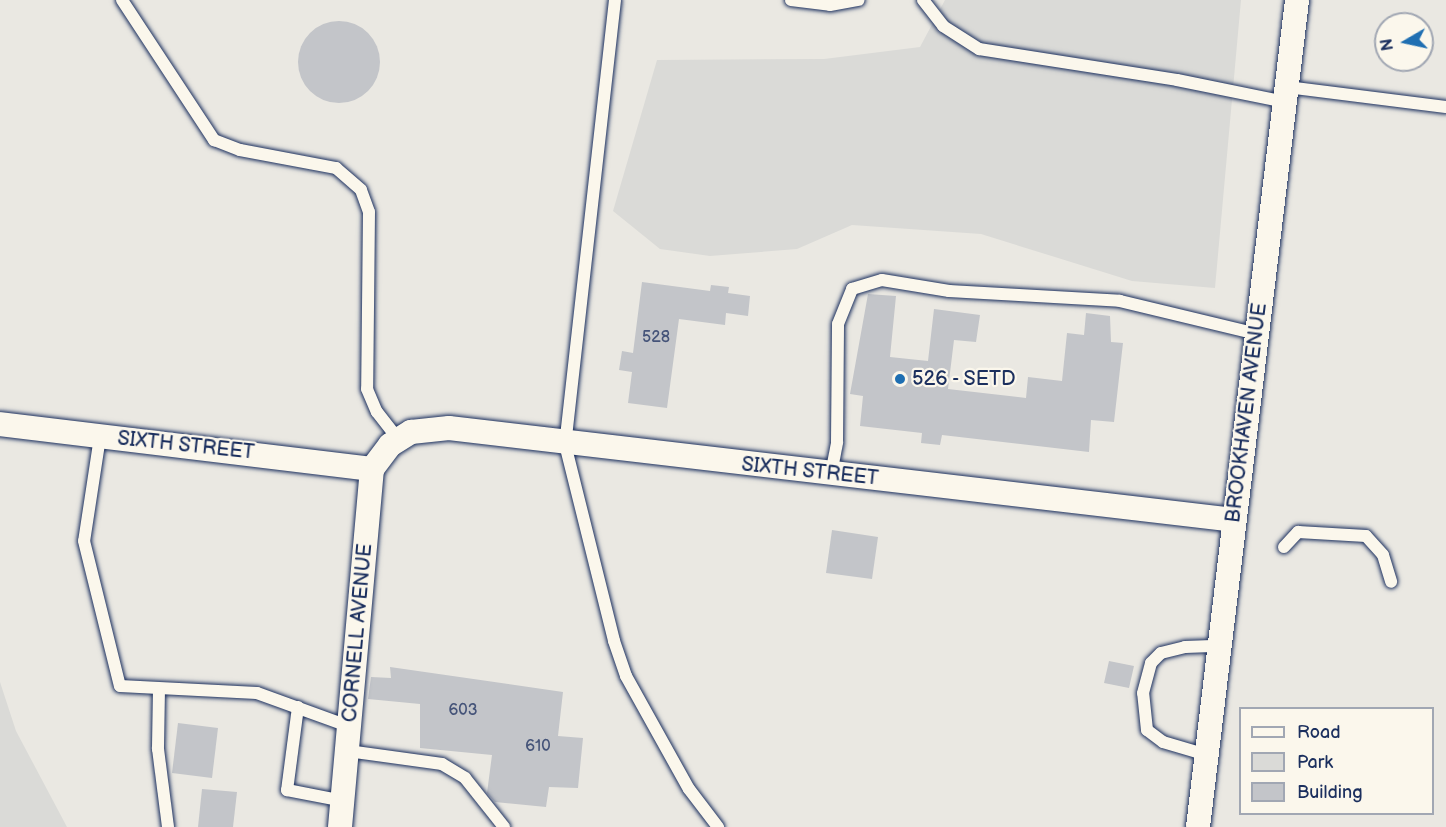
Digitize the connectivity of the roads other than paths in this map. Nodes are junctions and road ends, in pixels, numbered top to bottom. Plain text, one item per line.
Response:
1 (122, 0) edge
2 (615, 0) edge
3 (791, 0) edge
4 (859, 0) edge
5 (923, 0) edge
6 (1297, 0) edge
7 (1286, 94) junction
8 (1446, 107) edge
9 (1257, 333) junction
10 (0, 424) edge
11 (100, 437) junction
12 (394, 442) junction
13 (565, 444) junction
14 (372, 469) junction
15 (831, 474) junction
16 (1234, 520) junction
17 (1284, 547) dead end
18 (1391, 582) dead end
19 (1219, 646) junction
20 (159, 689) junction
21 (298, 707) junction
22 (351, 727) junction
23 (348, 751) junction
24 (1206, 755) junction
25 (343, 801) junction
26 (168, 827) edge
27 (340, 827) edge
28 (504, 827) edge
29 (718, 827) edge
30 (1198, 827) edge

1 - 12 lane
2 - 13 lane
3 - 4 lane
5 - 7 lane
6 - 7 street, BROOKHAVEN AVENUE
7 - 8 lane
7 - 9 street, BROOKHAVEN AVENUE
9 - 15 lane
9 - 16 street, BROOKHAVEN AVENUE
10 - 11 street, SIXTH STREET
11 - 14 street, SIXTH STREET
11 - 20 lane
12 - 13 street, SIXTH STREET
12 - 14 street
13 - 15 street, SIXTH STREET
13 - 29 lane
14 - 22 street, CORNELL AVENUE
15 - 16 street, SIXTH STREET
16 - 19 street, BROOKHAVEN AVENUE
17 - 18 lane
19 - 24 street, BROOKHAVEN AVENUE
19 - 24 lane
20 - 21 lane
20 - 26 lane
21 - 22 lane
21 - 25 lane
22 - 23 street, CORNELL AVENUE
23 - 25 street, CORNELL AVENUE
23 - 28 lane
24 - 30 street, BROOKHAVEN AVENUE
25 - 27 street, CORNELL AVENUE

